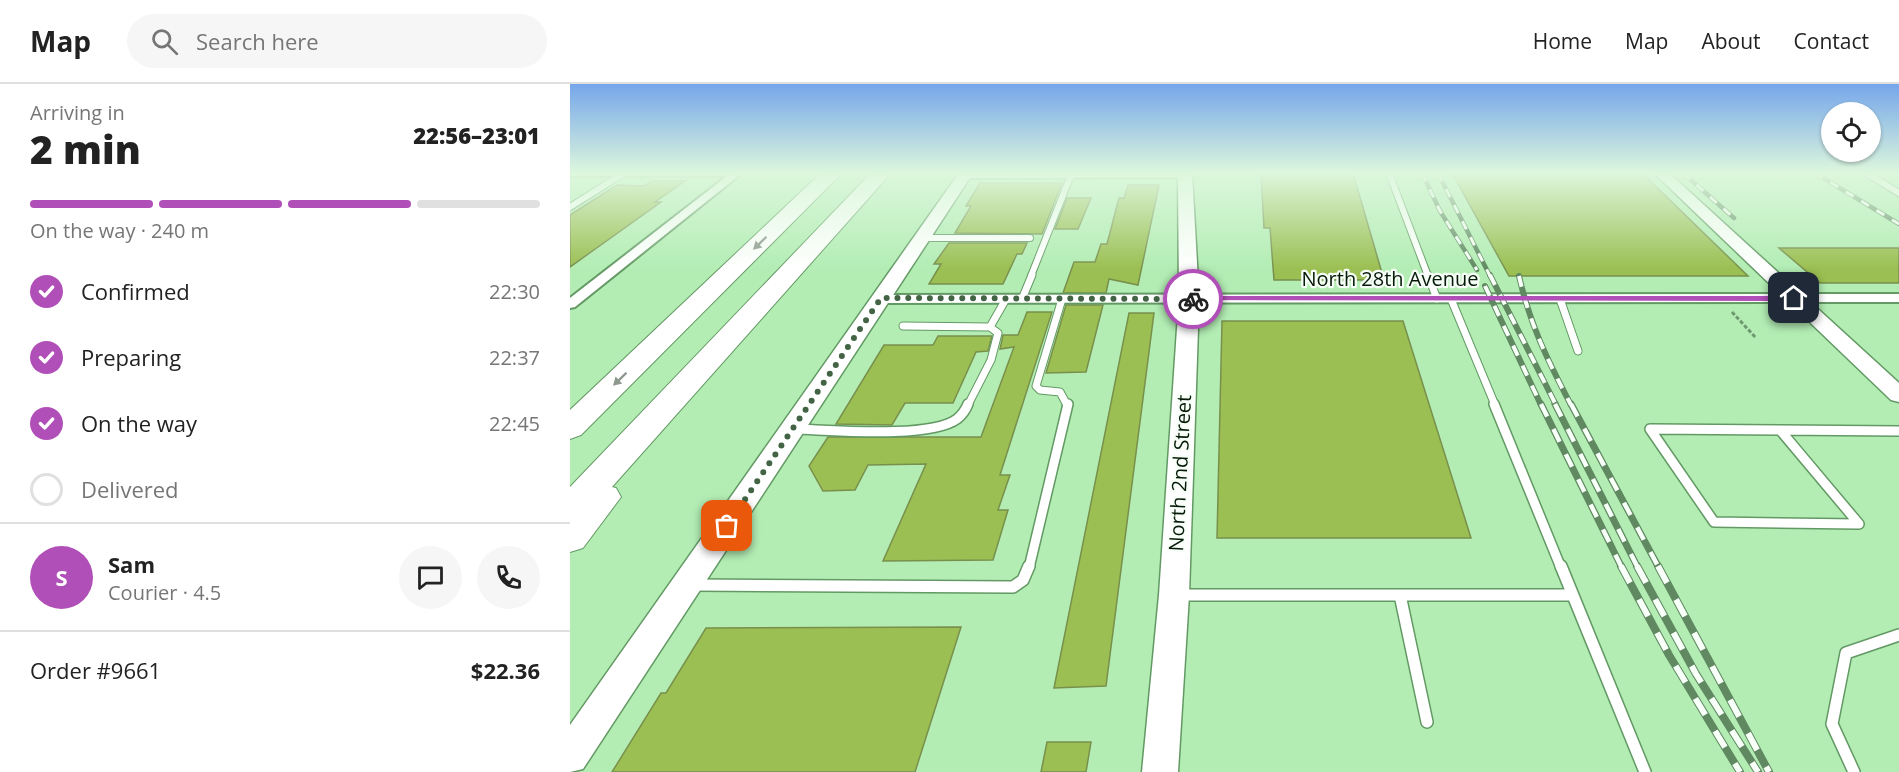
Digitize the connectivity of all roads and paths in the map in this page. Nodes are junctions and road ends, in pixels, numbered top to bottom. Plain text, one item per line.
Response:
1 (695, 205) edge
2 (799, 205) edge
3 (851, 205) edge
4 (945, 205) edge
5 (1059, 205) edge
6 (1186, 205) edge
7 (1401, 205) edge
8 (1695, 205) edge
9 (924, 238) junction
10 (1030, 238) dead end
11 (783, 278) junction
12 (881, 298) junction
13 (1189, 298) junction
14 (1794, 298) junction
15 (1899, 298) edge
16 (573, 299) edge
17 (1006, 299) junction
18 (1022, 299) junction
19 (1062, 299) junction
20 (1437, 299) junction
21 (1451, 299) junction
22 (1560, 299) junction
23 (1741, 309) dead end
24 (1057, 316) joint
25 (903, 326) dead end
26 (990, 327) junction
27 (1756, 338) dead end
28 (1578, 351) dead end
29 (1899, 395) edge
30 (570, 428) edge
31 (794, 429) junction
32 (1780, 430) junction
33 (1899, 431) edge
34 (570, 510) edge
35 (570, 538) edge
36 (687, 585) junction
37 (1174, 595) junction
38 (1400, 595) junction
39 (1572, 595) junction
40 (1899, 635) edge
41 (1427, 723) dead end
42 (570, 756) edge
43 (1160, 772) edge
44 (1645, 772) edge
45 (1854, 772) edge

1 - 16 street
2 -> 30 highway
3 - 11 highway
4 - 9 street
5 - 18 lane
6 - 13 street, North 2nd Street
7 - 20 lane
8 - 14 street
9 - 10 lane
9 - 12 street
11 - 34 highway
11 - 35 highway
12 - 17 street, North 28th Avenue
12 - 31 street
13 - 19 street, North 28th Avenue
13 - 20 street, North 28th Avenue
13 - 37 street, North 2nd Street
14 - 15 street, North 28th Avenue
14 - 22 street, North 28th Avenue
14 - 29 street
17 - 18 street, North 28th Avenue
17 - 26 lane
18 - 19 street, North 28th Avenue
19 - 24 lane
20 - 21 street, North 28th Avenue
21 - 22 street, North 28th Avenue
21 - 39 lane
22 - 28 lane
23 - 27 path
24 - 36 lane
25 - 26 lane
26 - 31 lane
31 - 36 street
32 - 32 lane
32 - 33 lane
36 - 42 street
37 - 38 lane
37 - 43 street, North 2nd Street
38 - 39 lane
38 - 41 lane
39 - 44 lane
40 - 45 lane

